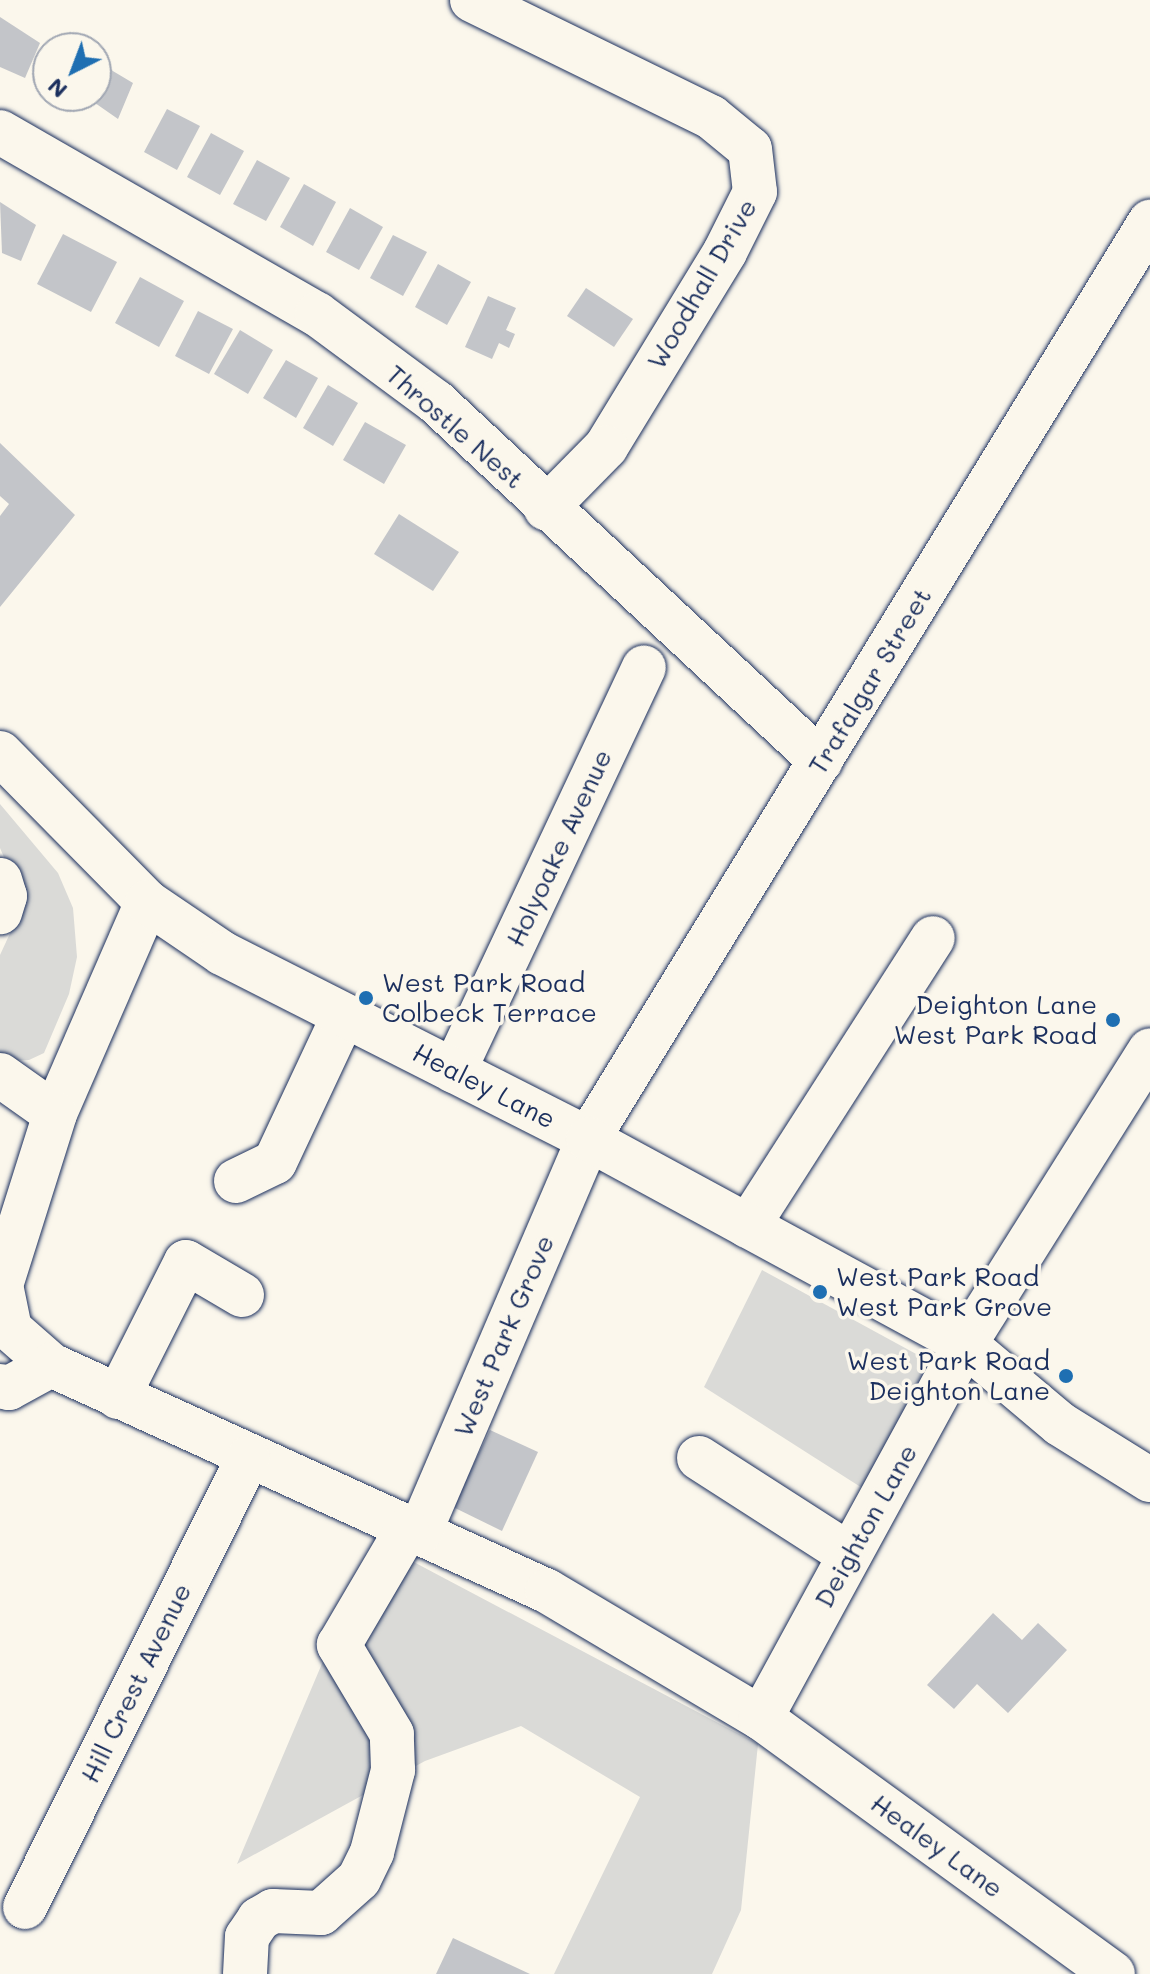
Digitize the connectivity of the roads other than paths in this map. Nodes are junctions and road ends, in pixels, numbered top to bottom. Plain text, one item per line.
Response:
1 (472, 0) edge
2 (0, 132) edge
3 (1150, 222) edge
4 (546, 508) junction
5 (644, 668) dead end
6 (0, 753) edge
7 (821, 761) junction
8 (0, 880) edge
9 (147, 902) junction
10 (0, 912) edge
11 (933, 938) dead end
12 (344, 1015) junction
13 (1150, 1050) edge
14 (454, 1071) junction
15 (0, 1075) edge
16 (55, 1114) junction
17 (588, 1139) junction
18 (236, 1181) dead end
19 (748, 1226) junction
20 (4, 1263) edge
21 (242, 1295) dead end
22 (965, 1344) junction
23 (51, 1365) junction
24 (0, 1386) edge
25 (118, 1397) junction
26 (248, 1458) junction
27 (699, 1458) dead end
28 (1150, 1480) edge
29 (413, 1532) junction
30 (850, 1555) junction
31 (761, 1718) junction
32 (25, 1907) dead end
33 (245, 1974) edge
34 (1113, 1974) edge

1 - 4 street, Woodhall Drive
2 - 4 street, Throstle Nest
3 - 7 street, Trafalgar Street
4 - 7 street, Throstle Nest
5 - 14 street, Holyoake Avenue
6 - 9 street, Healey Lane
7 - 17 street, Trafalgar Street
8 - 10 street
9 - 12 street, Healey Lane
9 - 16 street, Healey Lane
11 - 19 street
12 - 14 street, Healey Lane
12 - 18 street
13 - 22 street, Deighton Lane
14 - 17 street, Healey Lane
15 - 16 street
16 - 20 street, Healey Lane
17 - 19 street, Healey Lane
17 - 29 street, West Park Grove
19 - 22 street, Healey Lane
20 - 23 street, Healey Lane
21 - 25 street
22 - 28 street, Healey Lane
22 - 30 street, Deighton Lane
23 - 24 street
23 - 25 street, Healey Lane
25 - 26 street, Healey Lane
26 - 29 street, Healey Lane
26 - 32 street, Hill Crest Avenue
27 - 30 street
29 - 31 street, Healey Lane
29 - 33 street, West Park Grove
30 - 31 street, Deighton Lane
31 - 34 street, Healey Lane

